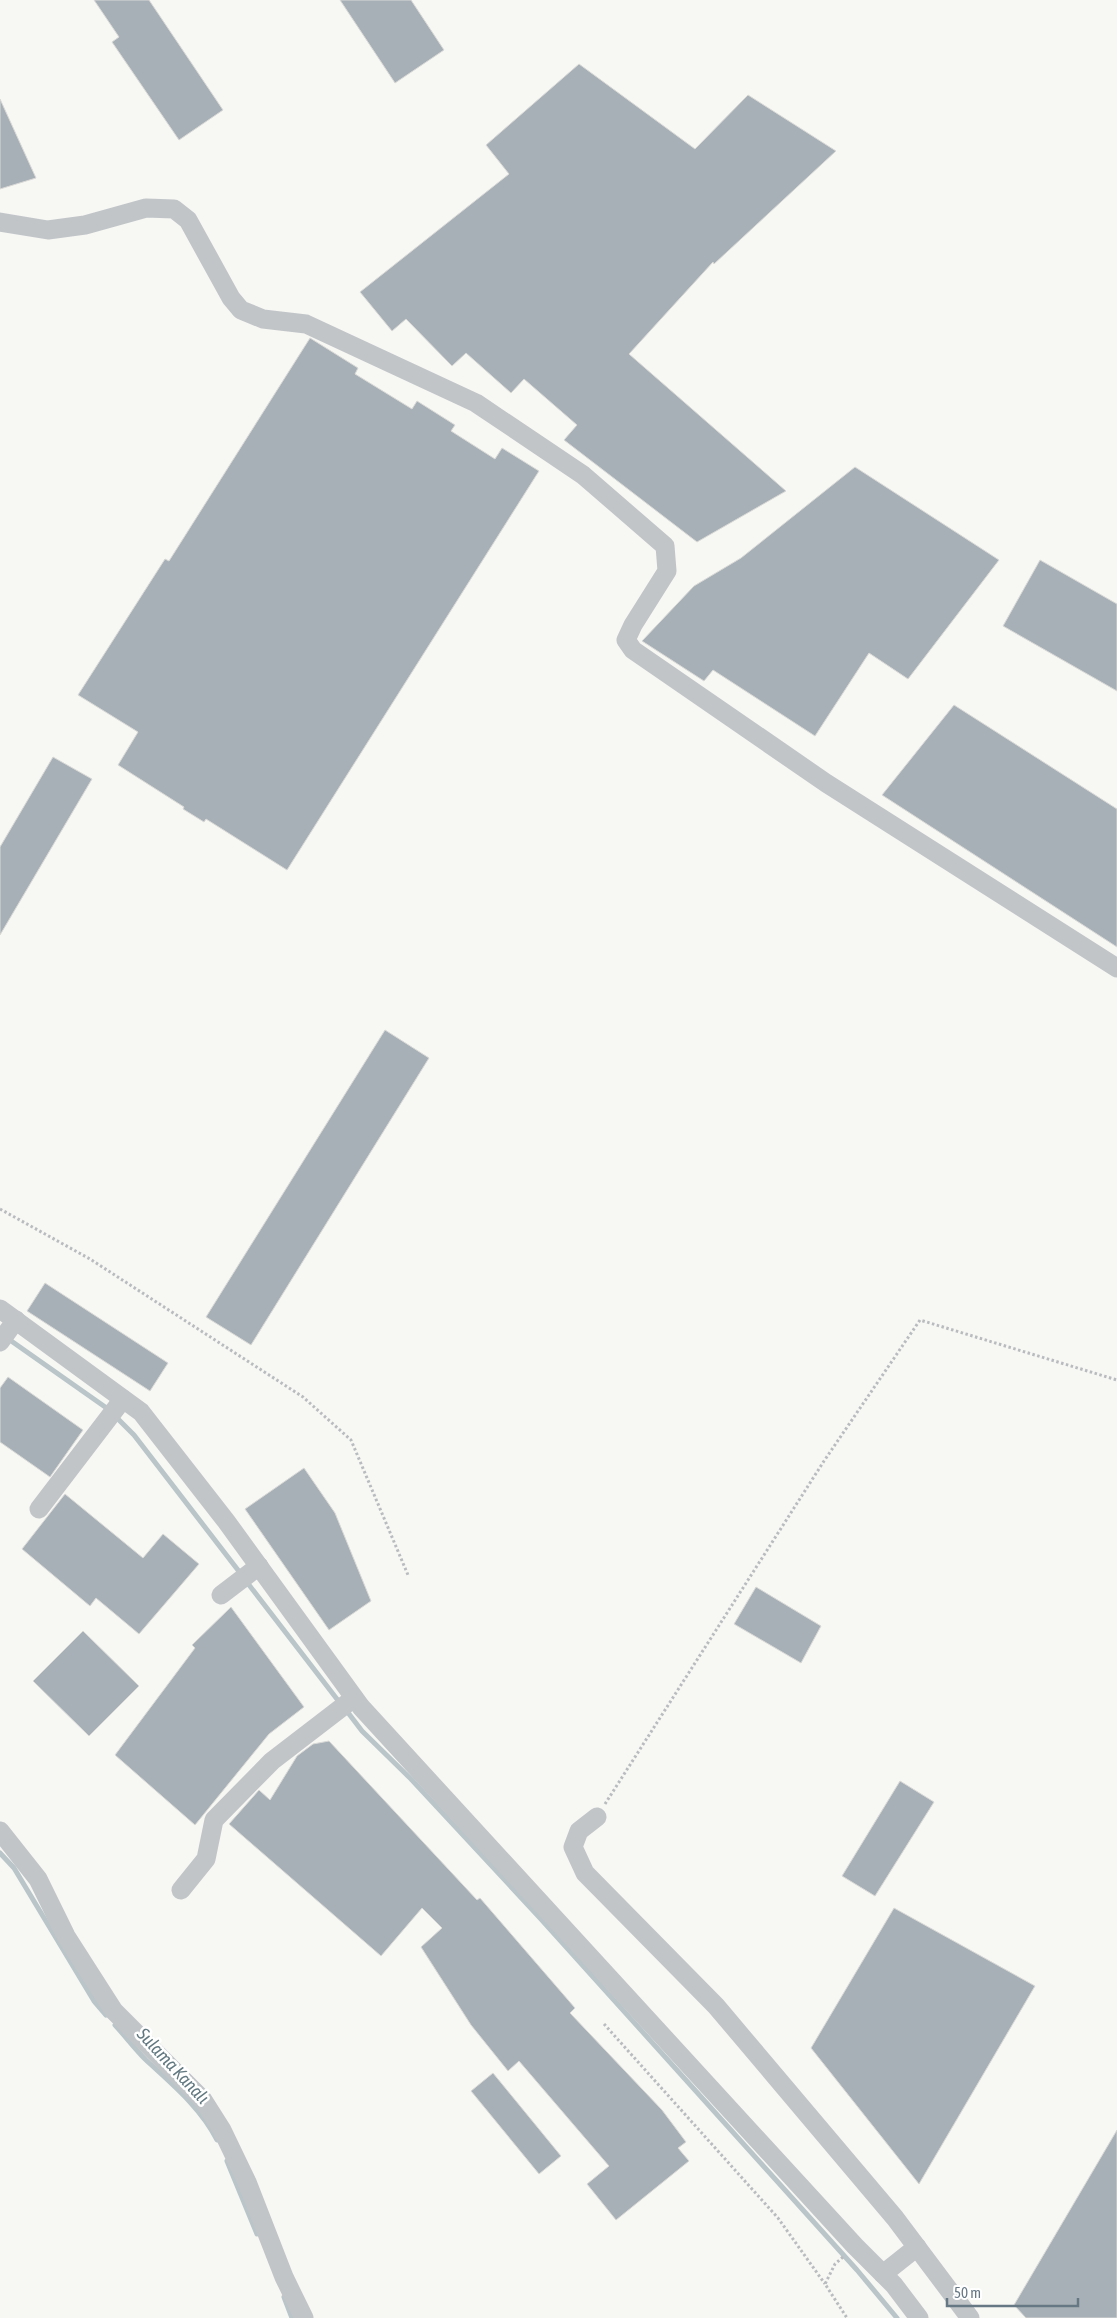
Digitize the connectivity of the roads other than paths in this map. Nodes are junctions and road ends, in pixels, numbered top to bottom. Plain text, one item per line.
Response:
1 (0, 222) edge
2 (1117, 968) edge
3 (0, 1309) edge
4 (8, 1330) edge
5 (120, 1403) junction
6 (39, 1509) dead end
7 (255, 1569) junction
8 (227, 1591) dead end
9 (347, 1703) junction
10 (597, 1817) road end
11 (0, 1831) edge
12 (181, 1890) dead end
13 (917, 2247) junction
14 (883, 2274) junction
15 (304, 2318) edge
16 (919, 2318) edge
17 (970, 2318) edge

1 - 2 street
3 - 4 street
4 - 5 street
5 - 6 street
5 - 7 street
7 - 8 street
7 - 9 street
9 - 12 street
9 - 14 street
10 - 13 street
11 - 15 street
13 - 14 street
13 - 17 street
14 - 16 street

